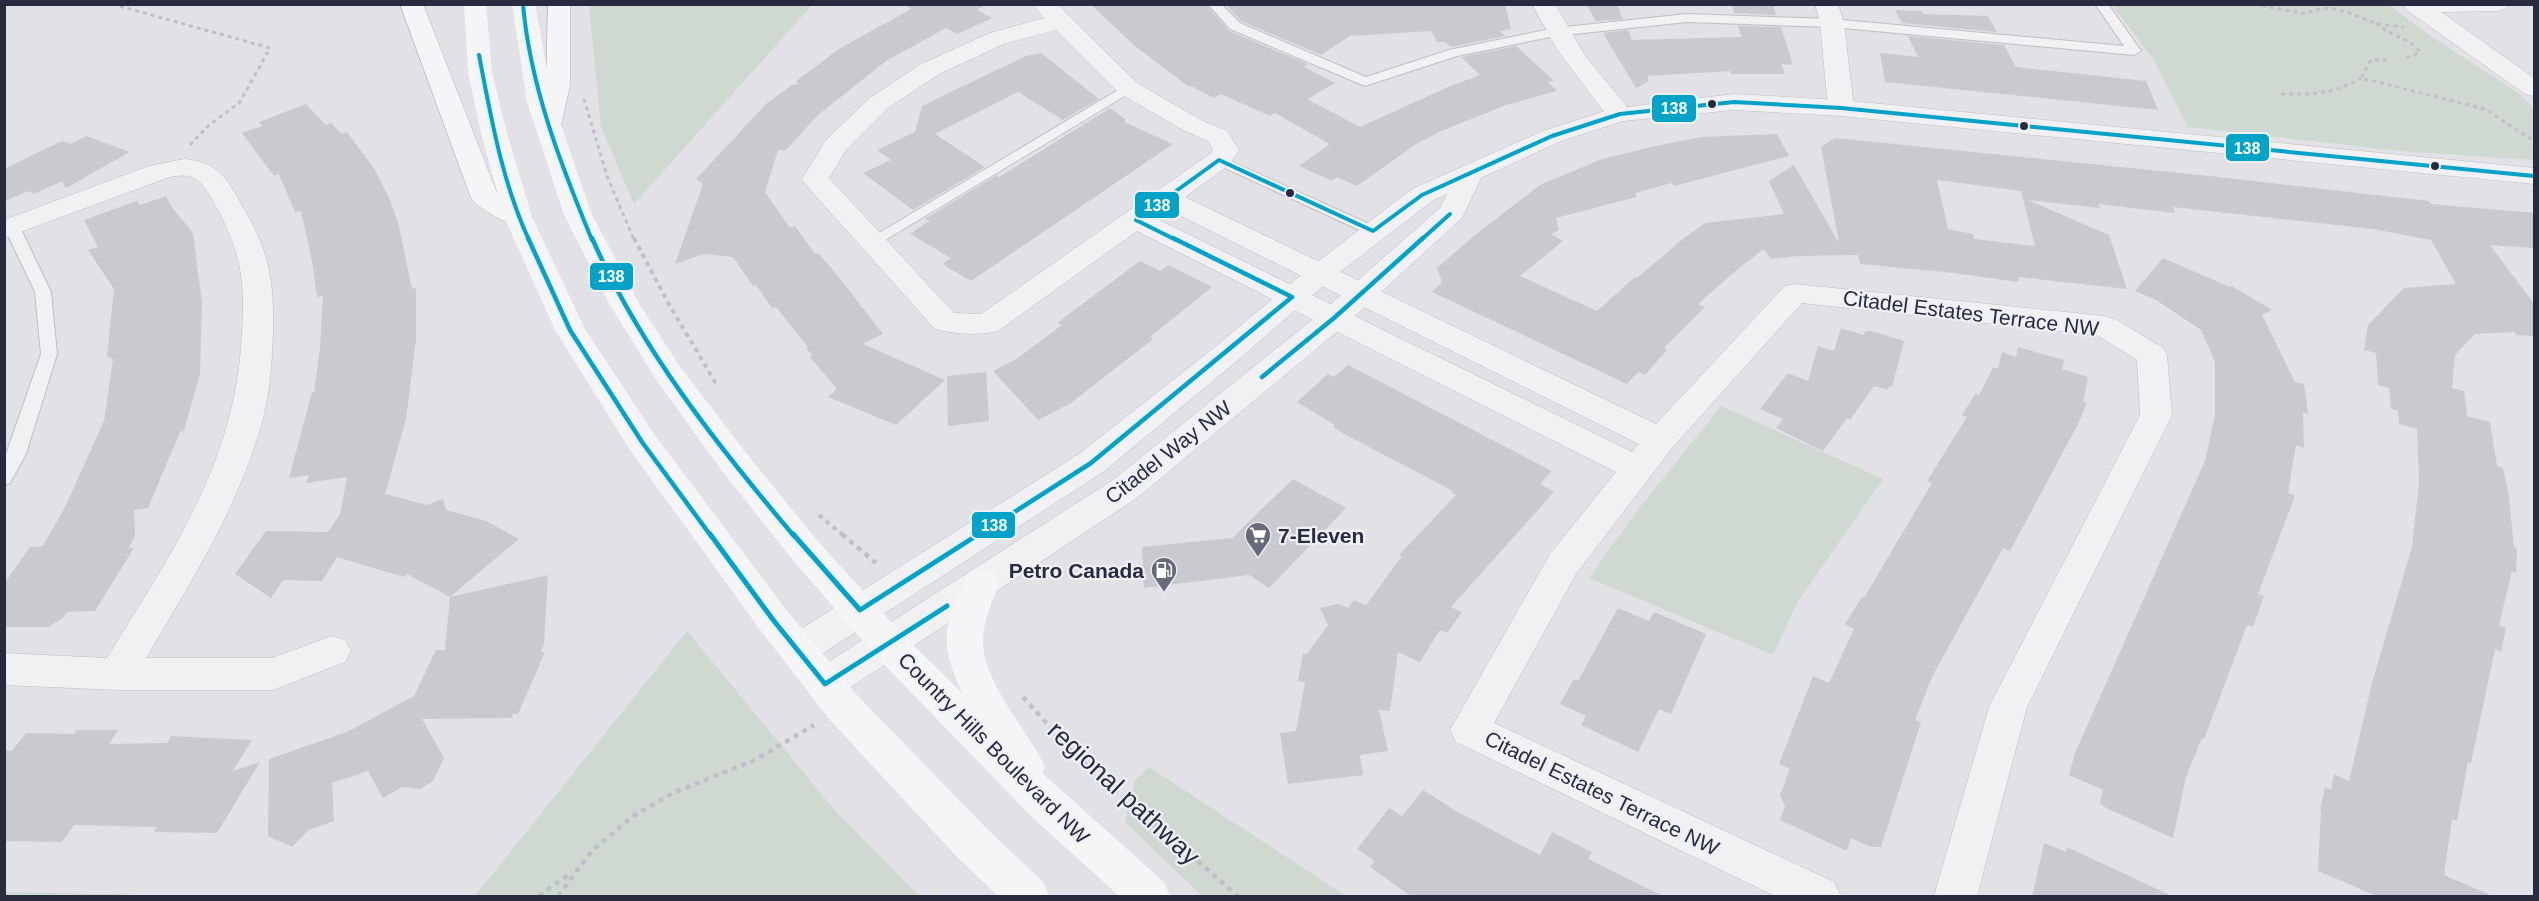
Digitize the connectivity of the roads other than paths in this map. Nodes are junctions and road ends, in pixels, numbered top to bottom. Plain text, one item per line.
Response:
1 (411, 4) edge
2 (475, 4) edge
3 (523, 4) edge
4 (559, 4) edge
5 (1214, 4) edge
6 (1543, 4) edge
7 (2101, 4) edge
8 (2497, 4) edge
9 (1685, 11) edge
10 (1052, 13) edge
11 (2414, 13) edge
12 (1829, 14) edge
13 (1555, 32) junction
14 (1128, 88) junction
15 (2535, 89) edge
16 (1841, 108) junction
17 (1620, 114) junction
18 (548, 126) junction
19 (1219, 160) junction
20 (1469, 175) junction
21 (2535, 176) edge
22 (1166, 198) junction
23 (518, 218) junction
24 (1136, 220) junction
25 (8, 228) edge
26 (1373, 231) junction
27 (872, 243) junction
28 (1321, 273) junction
29 (1362, 293) junction
30 (1292, 297) junction
31 (1334, 318) junction
32 (1660, 440) junction
33 (1636, 468) junction
34 (4, 478) edge
35 (982, 583) junction
36 (860, 610) junction
37 (888, 644) junction
38 (798, 650) junction
39 (332, 651) dead end
40 (4, 669) edge
41 (117, 674) junction
42 (823, 702) junction
43 (1045, 803) junction
44 (1028, 897) edge
45 (1149, 897) edge
46 (1819, 897) edge
47 (1956, 897) edge

1 - 23 main road
2 - 23 main road
3 - 18 main road, Country Hills Boulevard NW
4 - 18 main road
5 - 13 lane
6 - 13 street
7 - 12 lane
8 - 11 street
9 - 12 lane
9 - 13 lane
10 - 14 street
10 - 27 street
11 - 15 street
12 - 16 street
13 - 17 street
14 - 19 street
14 - 27 lane
16 - 17 street, Citadel Way NW
16 - 21 street, Citadel Way NW
17 - 20 street, Citadel Way NW
18 - 36 main road, Country Hills Boulevard NW
19 - 22 street
19 - 26 lane
20 - 26 street, Citadel Way NW
20 - 29 street, Citadel Way NW
22 - 24 street
22 - 28 street
23 - 38 main road
24 - 27 street
24 - 30 street
25 - 34 lane
25 - 41 street
26 - 28 street, Citadel Way NW
28 - 29 street
28 - 30 street, Citadel Way NW
29 - 31 street, Citadel Way NW
29 - 32 street
30 - 31 street
30 - 36 street, Citadel Way NW
31 - 33 street
31 - 35 street, Citadel Way NW
32 - 33 street, Citadel Estates Terrace NW
32 - 47 street, Citadel Estates Terrace NW
33 - 46 street, Citadel Estates Terrace NW
35 - 37 street, Citadel Way NW
35 - 43 main road
36 - 37 main road, Country Hills Boulevard NW
36 - 38 street, Citadel Way NW
37 - 42 street, Citadel Way NW
37 - 43 main road, Country Hills Boulevard NW
38 - 42 main road
39 - 41 street
40 - 41 street
42 - 44 main road
43 - 45 main road, Country Hills Boulevard NW

